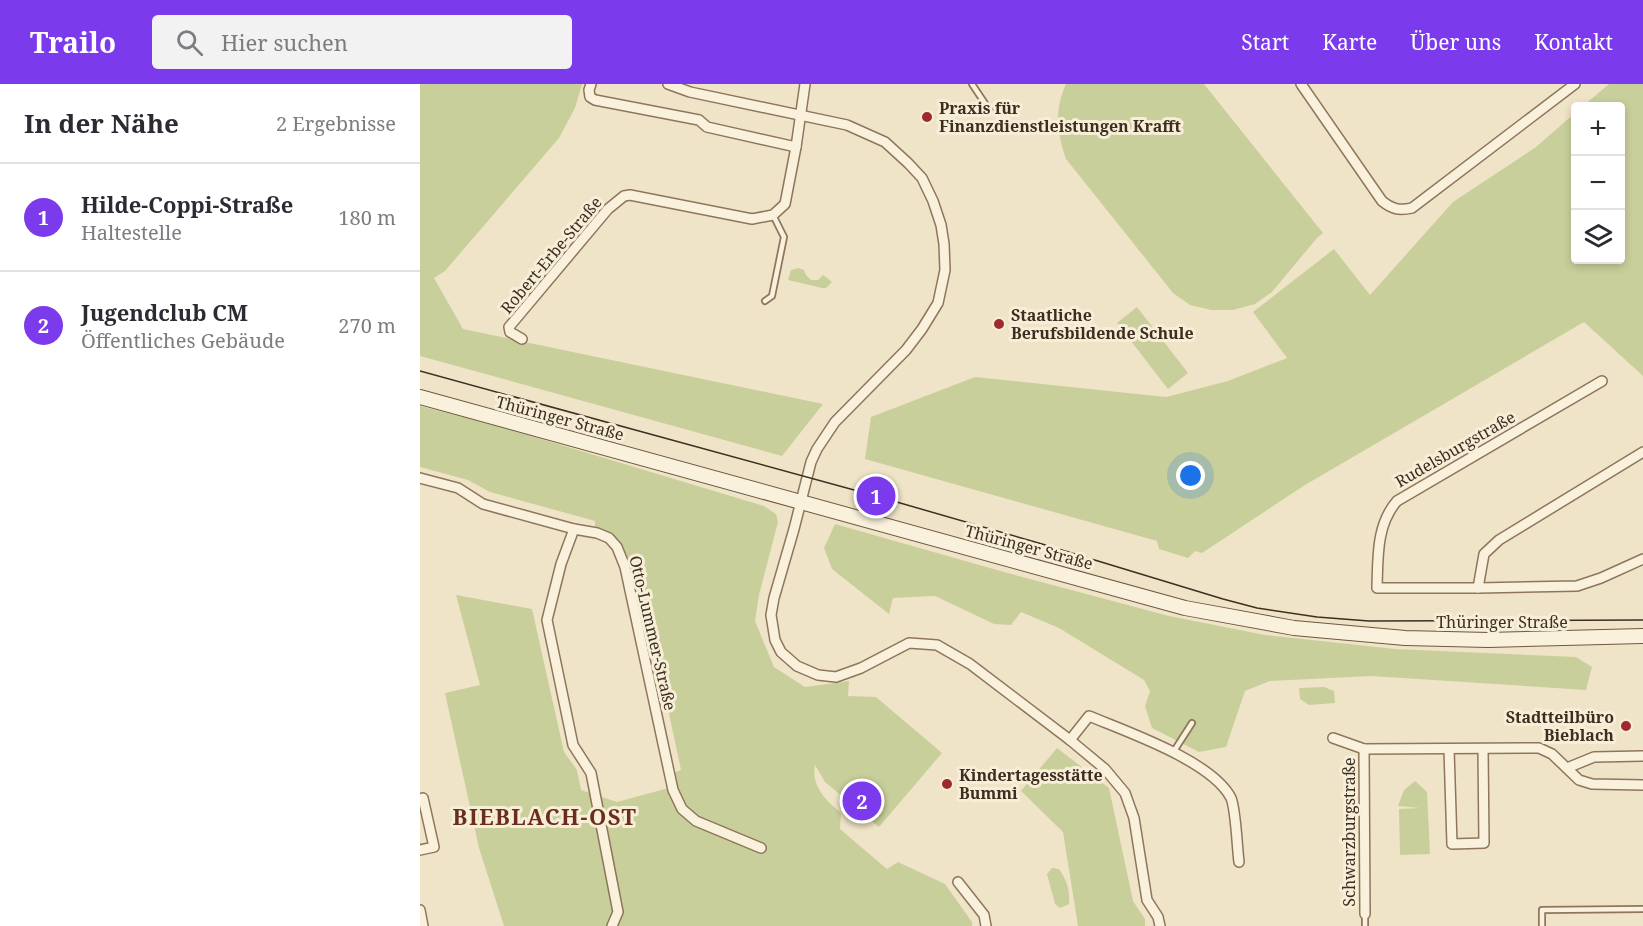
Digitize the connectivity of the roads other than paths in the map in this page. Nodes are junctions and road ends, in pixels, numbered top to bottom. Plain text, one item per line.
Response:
1 (591, 84) edge
2 (668, 84) edge
3 (805, 84) edge
4 (972, 84) edge
5 (1301, 84) edge
6 (1575, 84) edge
7 (990, 111) dead end
8 (801, 115) junction
9 (796, 147) junction
10 (772, 215) junction
11 (765, 301) dead end
12 (522, 339) dead end
13 (1602, 381) dead end
14 (420, 397) edge
15 (1643, 452) edge
16 (420, 478) edge
17 (801, 501) junction
18 (574, 529) junction
19 (1643, 559) edge
20 (1478, 588) junction
21 (1643, 636) edge
22 (1192, 723) dead end
23 (1333, 738) dead end
24 (1070, 740) junction
25 (1364, 749) junction
26 (1449, 749) junction
27 (1483, 749) junction
28 (1174, 751) junction
29 (1643, 756) edge
30 (1567, 768) junction
31 (1643, 784) edge
32 (420, 799) edge
33 (761, 848) dead end
34 (420, 850) edge
35 (1239, 862) dead end
36 (958, 882) dead end
37 (1643, 909) edge
38 (420, 910) edge
39 (1365, 914) joint
40 (423, 926) edge
41 (612, 926) edge
42 (986, 926) edge
43 (1160, 926) edge
44 (1365, 926) edge
45 (1542, 926) edge

1 - 9 street
2 - 8 street
3 - 8 street
4 - 7 lane
5 - 6 street
8 - 9 street
8 - 17 street
9 - 10 street
10 - 11 lane
10 - 12 street, Robert-Erbe-Straße
13 - 20 street, Rudelsburgstraße
14 - 17 main road, Thüringer Straße
15 - 20 street
16 - 18 street, Otto-Lummer-Straße
17 - 21 main road, Thüringer Straße
17 - 24 street
18 - 33 street, Otto-Lummer-Straße
18 - 41 street
19 - 20 street, Rudelsburgstraße
22 - 28 lane
23 - 25 street, Schwarzburgstraße
24 - 28 street
24 - 43 street
25 - 26 street, Schwarzburgstraße
25 - 39 street, Schwarzburgstraße
26 - 27 street, Schwarzburgstraße
26 - 27 street
27 - 30 street, Schwarzburgstraße
28 - 35 street
29 - 30 street
30 - 31 street, Schwarzburgstraße
32 - 34 street
36 - 42 street
37 - 45 lane
38 - 40 street
39 - 44 lane

